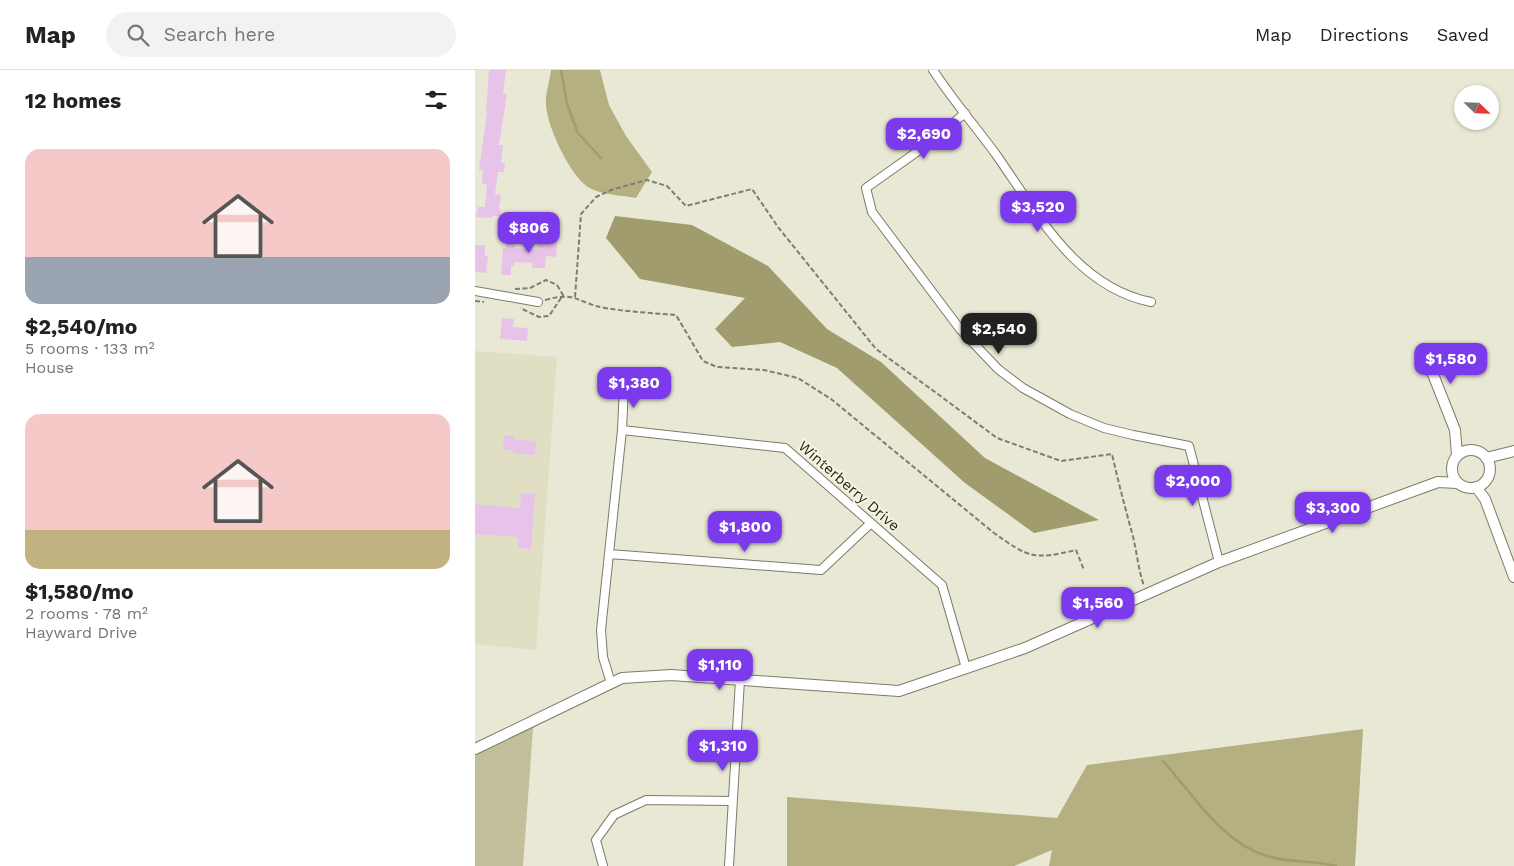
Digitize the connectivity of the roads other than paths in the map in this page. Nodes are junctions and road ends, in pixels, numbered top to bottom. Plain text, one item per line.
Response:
1 (933, 70) edge
2 (965, 113) junction
3 (475, 291) edge
4 (538, 302) road end
5 (1151, 302) dead end
6 (1423, 349) dead end
7 (624, 386) dead end
8 (622, 430) junction
9 (1455, 430) junction
10 (1473, 450) junction
11 (1511, 452) edge
12 (1457, 455) junction
13 (1486, 458) junction
14 (1452, 468) junction
15 (1491, 470) junction
16 (1438, 482) junction
17 (1486, 482) junction
18 (1457, 483) junction
19 (1476, 488) junction
20 (1485, 499) junction
21 (871, 522) junction
22 (609, 554) junction
23 (1219, 562) junction
24 (1513, 573) edge
25 (966, 668) junction
26 (741, 680) junction
27 (611, 683) junction
28 (475, 748) edge
29 (732, 802) junction
30 (603, 866) edge
31 (729, 866) edge

1 - 2 street
2 - 5 street
2 - 23 street
3 - 4 street
6 - 9 street
7 - 8 street
8 - 21 street, Winterberry Drive
8 - 22 street
9 - 10 street
9 - 12 street
10 - 12 street
10 - 13 street
11 - 13 street
11 - 15 street
12 - 14 street
13 - 15 street
14 - 16 street
14 - 18 street
15 - 17 street
16 - 18 street
16 - 23 street
17 - 19 street
17 - 20 street
18 - 19 street
19 - 20 street
20 - 24 street
21 - 22 street
21 - 25 street, Winterberry Drive
22 - 27 street
23 - 25 street
25 - 26 street
26 - 27 street
26 - 29 street
27 - 28 street
29 - 30 street
29 - 31 street

